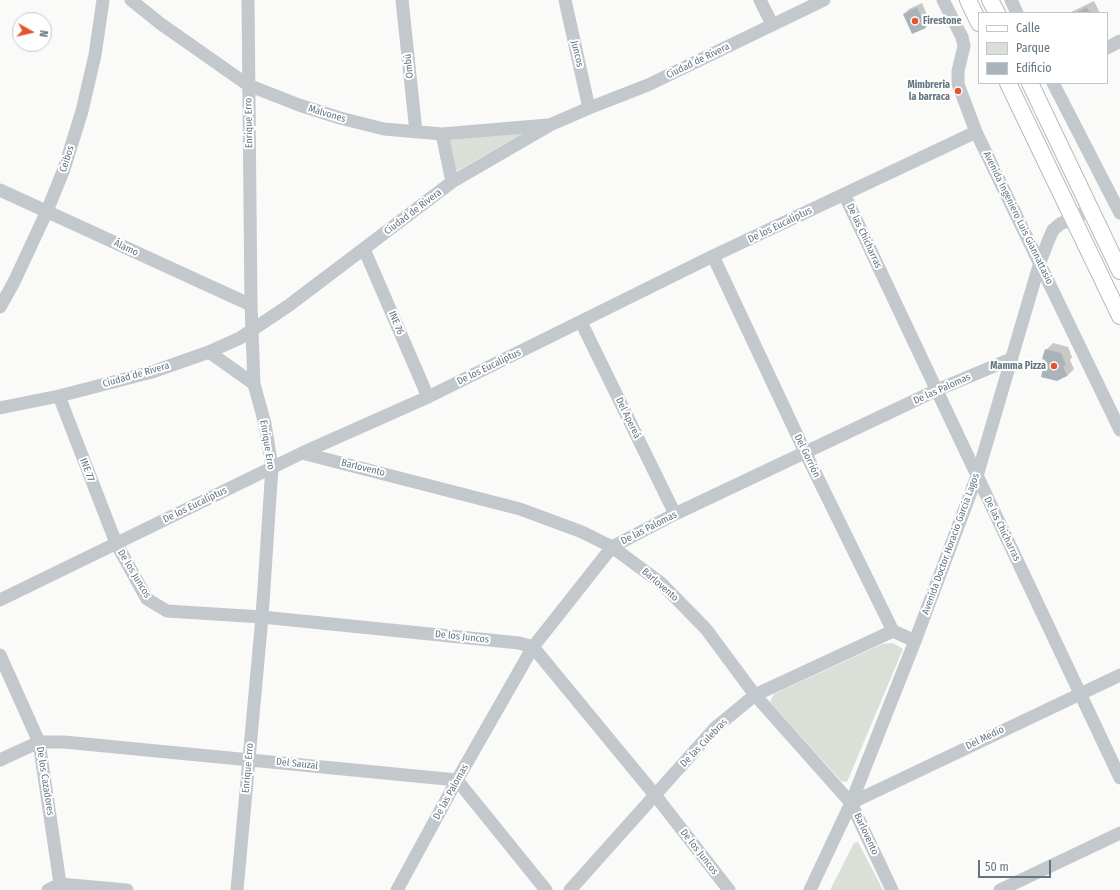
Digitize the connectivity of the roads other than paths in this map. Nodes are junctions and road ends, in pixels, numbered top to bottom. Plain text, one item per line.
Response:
1 (103, 0) edge
2 (131, 0) edge
3 (248, 0) edge
4 (402, 0) edge
5 (565, 0) edge
6 (760, 0) edge
7 (824, 0) edge
8 (968, 0) edge
9 (990, 0) edge
10 (1011, 0) edge
11 (945, 1) edge
12 (996, 12) edge
13 (1017, 12) edge
14 (978, 21) edge
15 (772, 24) junction
16 (1120, 41) edge
17 (1108, 47) edge
18 (1008, 84) edge
19 (1030, 84) edge
20 (1054, 84) edge
21 (248, 85) junction
22 (589, 108) junction
23 (552, 124) junction
24 (416, 132) junction
25 (976, 132) junction
26 (442, 134) junction
27 (452, 182) junction
28 (0, 190) edge
29 (844, 194) junction
30 (1091, 210) junction
31 (47, 212) junction
32 (1120, 213) edge
33 (1073, 219) junction
34 (364, 249) junction
35 (714, 256) junction
36 (1040, 262) junction
37 (1120, 270) edge
38 (251, 305) junction
39 (0, 307) edge
40 (1120, 316) edge
41 (581, 322) junction
42 (252, 330) junction
43 (209, 352) junction
44 (1011, 359) junction
45 (254, 384) junction
46 (937, 390) junction
47 (58, 396) junction
48 (428, 397) junction
49 (0, 408) edge
50 (1120, 430) edge
51 (302, 452) junction
52 (805, 452) junction
53 (272, 467) junction
54 (977, 476) junction
55 (675, 514) junction
56 (116, 543) junction
57 (612, 547) junction
58 (0, 600) edge
59 (262, 617) junction
60 (893, 631) junction
61 (915, 641) junction
62 (533, 647) junction
63 (0, 655) edge
64 (1120, 675) edge
65 (1080, 693) junction
66 (755, 695) junction
67 (39, 742) junction
68 (249, 759) junction
69 (0, 760) edge
70 (1120, 778) edge
71 (457, 780) junction
72 (655, 795) junction
73 (851, 803) junction
74 (1120, 834) edge
75 (60, 887) edge
76 (48, 890) edge
77 (127, 890) edge
78 (237, 890) edge
79 (397, 890) edge
80 (546, 890) edge
81 (570, 890) edge
82 (728, 890) edge
83 (810, 890) edge
84 (892, 890) edge
85 (1000, 890) edge

1 - 31 street, Ceibos
2 - 21 street, Malvones
3 - 21 street, Enrique Erro
4 - 24 street, Ombú
5 - 22 street, Juncos
6 - 15 street
7 - 15 street, Ciudad de Rivera
8 - 14 main road
9 - 12 main road
10 - 13 street
11 - 25 street, Avenida Ingeniero Luis Giannattasio
15 - 22 street, Ciudad de Rivera
16 - 17 street
18 - 33 main road
19 - 30 main road
20 - 32 street
21 - 24 street, Malvones
21 - 38 street, Enrique Erro
22 - 23 street, Ciudad de Rivera
23 - 26 street, Malvones
23 - 27 street, Ciudad de Rivera
24 - 26 street, Malvones
25 - 29 street, De los Eucaliptus
25 - 36 street, Avenida Ingeniero Luis Giannattasio
26 - 27 street
27 - 34 street, Ciudad de Rivera
28 - 31 street, Álamo
29 - 35 street, De los Eucaliptus
29 - 46 street, De las Chicharras
30 - 33 street, Avenida Doctor Horacio García Lagos
30 - 37 main road
31 - 38 street, Álamo
31 - 39 street, Ceibos
33 - 36 street, Avenida Doctor Horacio García Lagos
33 - 40 main road
34 - 42 street, Ciudad de Rivera
34 - 48 street, INE 76
35 - 41 street, De los Eucaliptus
35 - 52 street, Del Gorrión
36 - 44 street, Avenida Doctor Horacio García Lagos
36 - 50 street, Avenida Ingeniero Luis Giannattasio
38 - 42 street, Enrique Erro
41 - 48 street, De los Eucaliptus
41 - 55 street, Del Apereá
42 - 43 street, Ciudad de Rivera
42 - 45 street, Enrique Erro
43 - 45 street
43 - 47 street, Ciudad de Rivera
44 - 46 street, De las Palomas
44 - 54 street, Avenida Doctor Horacio García Lagos
45 - 53 street, Enrique Erro
46 - 52 street, De las Palomas
46 - 54 street, De las Chicharras
47 - 49 street, Ciudad de Rivera
47 - 56 street, INE 77
48 - 51 street, De los Eucaliptus
51 - 53 street, De los Eucaliptus
51 - 57 street, Barlovento
52 - 55 street, De las Palomas
52 - 60 street, Del Gorrión
53 - 56 street, De los Eucaliptus
53 - 59 street, Enrique Erro
54 - 61 street, Avenida Doctor Horacio García Lagos
54 - 65 street, De las Chicharras
55 - 57 street, De las Palomas
56 - 58 street, De los Eucaliptus
56 - 59 street, De los Juncos
57 - 62 street, De las Palomas
57 - 66 street, Barlovento
59 - 62 street, De los Juncos
59 - 68 street, Enrique Erro
60 - 61 street
60 - 66 street, De las Culebras
61 - 73 street, Avenida Doctor Horacio García Lagos
62 - 71 street, De las Palomas
62 - 72 street, De los Juncos
63 - 67 street, De los Cazadores
64 - 65 street, Del Medio
65 - 70 street, De las Chicharras
65 - 73 street, Del Medio
66 - 72 street, De las Culebras
66 - 73 street, Barlovento
67 - 68 street, Del Sauzal
67 - 69 street, Del Sauzal
67 - 75 street, De los Cazadores
68 - 71 street, Del Sauzal
68 - 78 street, Enrique Erro
71 - 79 street, De las Palomas
71 - 80 street
72 - 81 street, De las Culebras
72 - 82 street, De los Juncos
73 - 83 street, Avenida Doctor Horacio García Lagos
73 - 84 street, Barlovento
74 - 85 street
75 - 76 street
75 - 77 street

